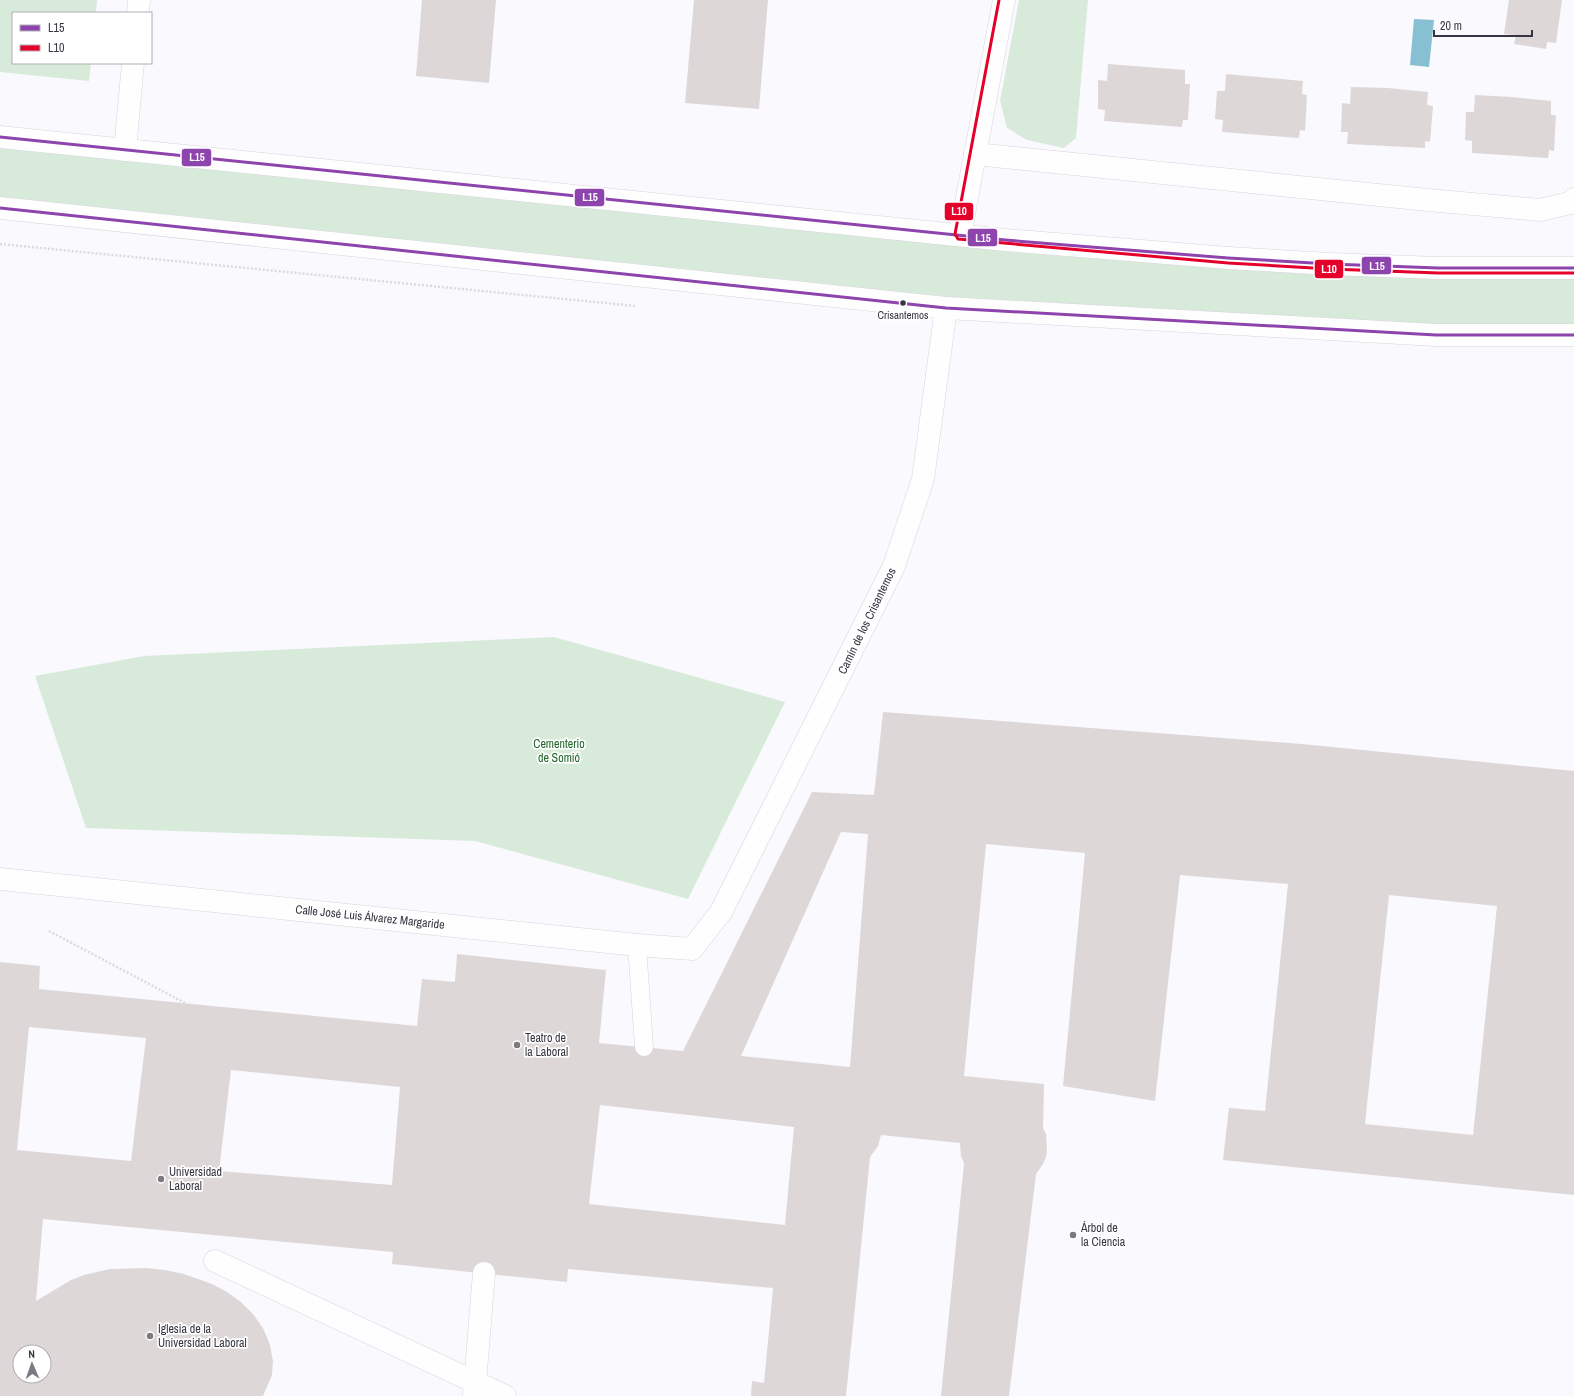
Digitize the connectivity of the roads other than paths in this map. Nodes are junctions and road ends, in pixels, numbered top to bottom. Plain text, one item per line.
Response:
1 (139, 0) edge
2 (1004, 0) edge
3 (138, 12) edge
4 (133, 64) edge
5 (0, 137) edge
6 (125, 150) junction
7 (975, 154) junction
8 (1574, 198) edge
9 (0, 208) edge
10 (960, 235) junction
11 (1574, 268) edge
12 (946, 308) junction
13 (1574, 334) edge
14 (0, 879) edge
15 (721, 912) joint
16 (637, 945) junction
17 (644, 1047) dead end
18 (215, 1261) dead end
19 (484, 1273) dead end
20 (474, 1389) edge
21 (505, 1396) edge

1 - 3 street
2 - 7 street
4 - 6 street
5 - 6 street
6 - 10 street
7 - 8 street
7 - 10 street
9 - 12 street
10 - 11 street
12 - 13 street
12 - 15 street, Camín de los Crisantemos
14 - 16 street, Calle José Luis Álvarez Margaride
15 - 16 street, Calle José Luis Álvarez Margaride
16 - 17 lane
18 - 20 street
19 - 20 street
20 - 21 street

